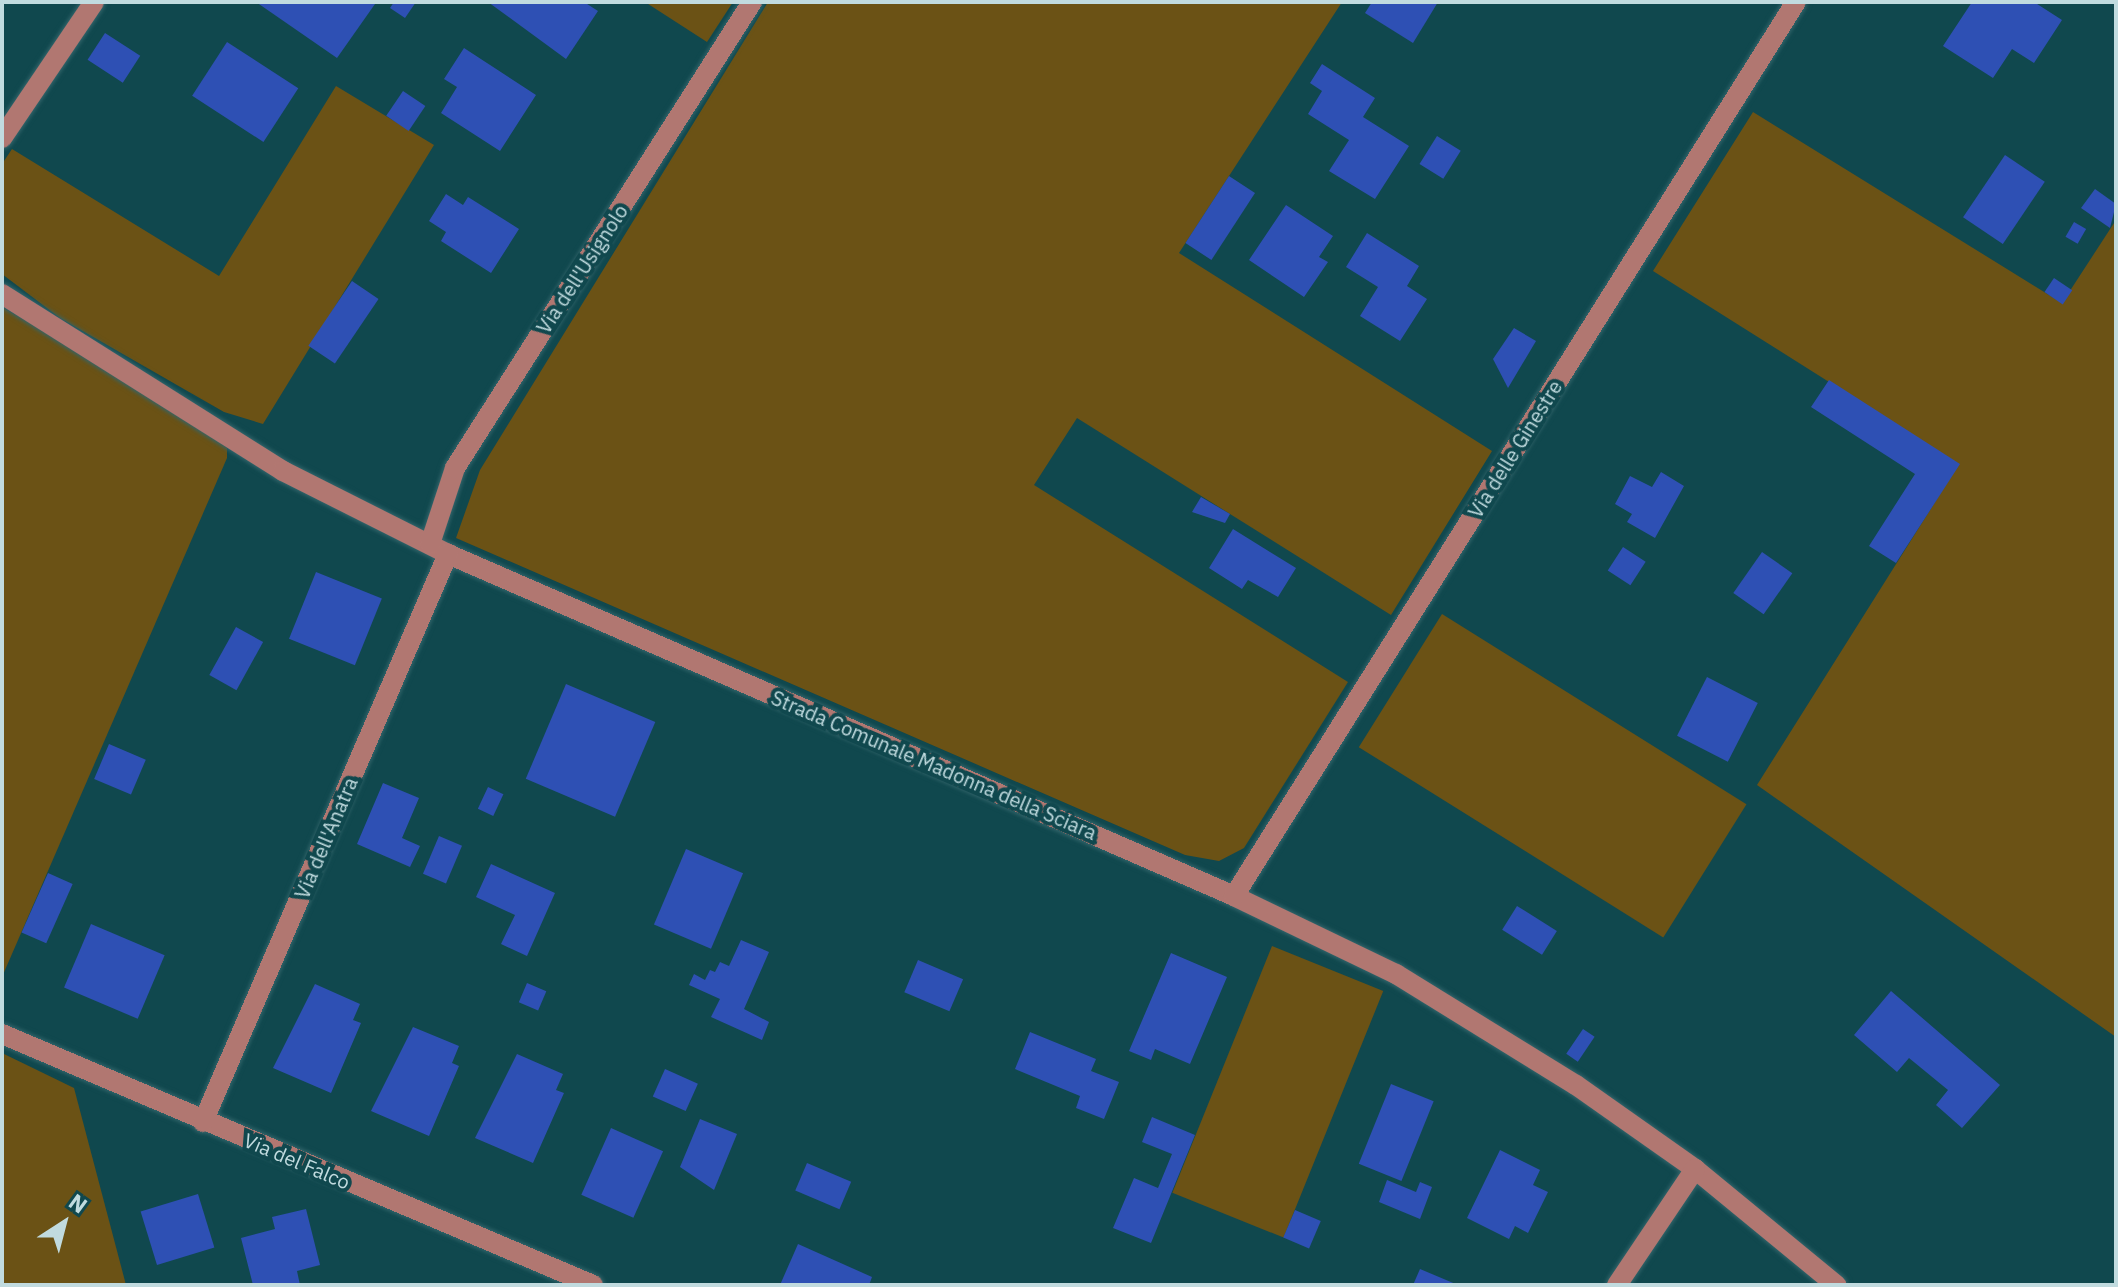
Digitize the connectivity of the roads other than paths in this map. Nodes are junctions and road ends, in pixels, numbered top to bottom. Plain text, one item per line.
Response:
1 (94, 2) edge
2 (752, 2) edge
3 (1796, 2) edge
4 (2, 138) edge
5 (2, 294) edge
6 (439, 549) junction
7 (1234, 896) junction
8 (2, 1034) edge
9 (203, 1122) junction
10 (1695, 1169) junction
11 (593, 1285) edge
12 (1617, 1285) edge
13 (1836, 1285) edge

1 - 4 street
2 - 6 street, Via dell'Usignolo
3 - 7 street, Via delle Ginestre
5 - 6 street, Strada Comunale Madonna della Sciara
6 - 7 street, Strada Comunale Madonna della Sciara
6 - 9 street, Via dell'Anatra
7 - 10 street, Strada Comunale Madonna della Sciara
8 - 9 street, Via del Falco
9 - 11 street, Via del Falco
10 - 12 street
10 - 13 street, Strada Comunale Madonna della Sciara

